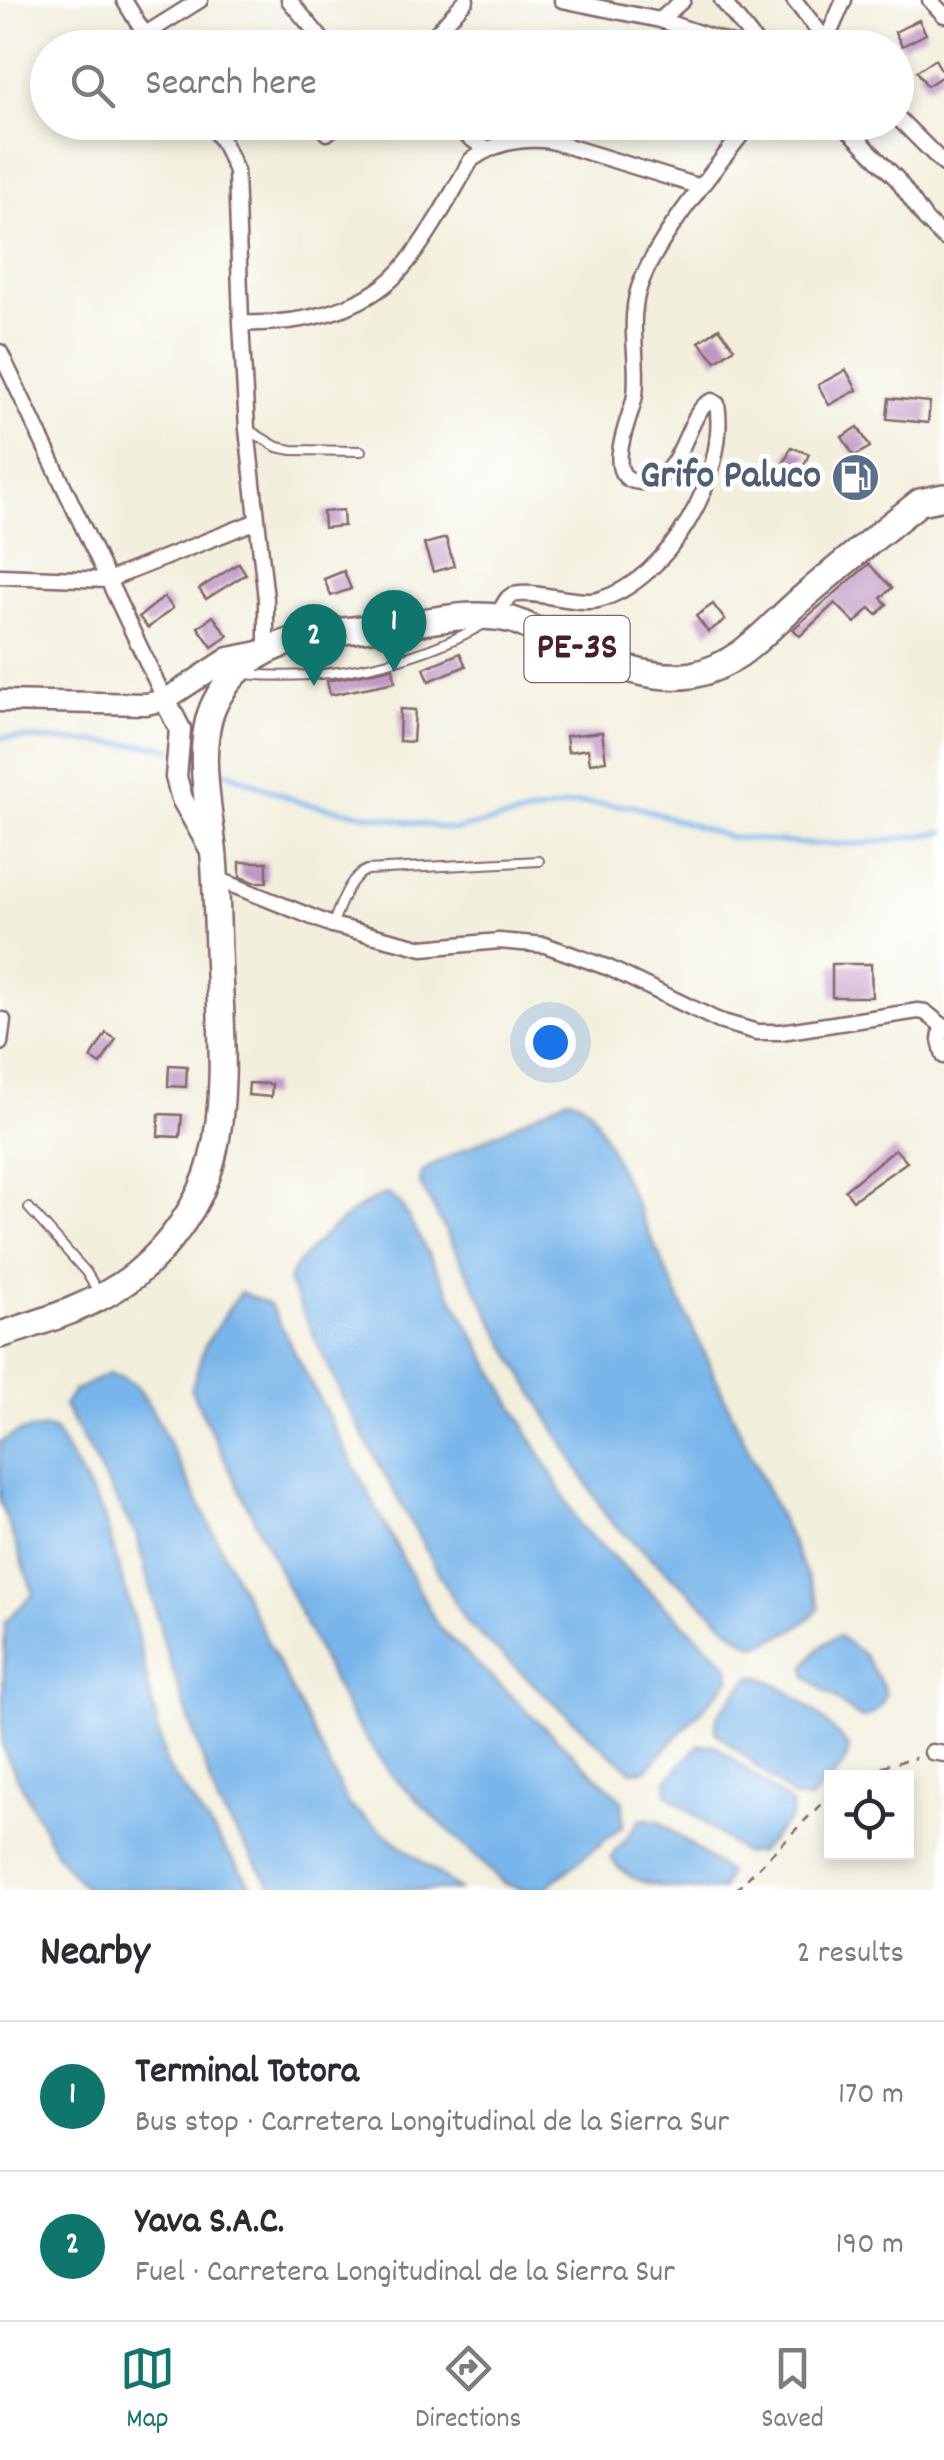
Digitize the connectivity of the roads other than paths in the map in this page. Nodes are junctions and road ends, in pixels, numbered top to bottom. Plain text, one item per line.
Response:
1 (124, 0) edge
2 (200, 0) edge
3 (289, 0) edge
4 (466, 0) edge
5 (562, 0) edge
6 (683, 0) edge
7 (722, 0) edge
8 (794, 0) edge
9 (844, 0) edge
10 (930, 0) edge
11 (944, 15) edge
12 (660, 20) junction
13 (142, 30) edge
14 (162, 30) edge
15 (314, 30) edge
16 (439, 30) edge
17 (690, 30) edge
18 (746, 30) edge
19 (818, 30) edge
20 (834, 30) edge
21 (914, 134) edge
22 (221, 140) edge
23 (473, 140) edge
24 (523, 140) edge
25 (544, 140) edge
26 (738, 140) edge
27 (859, 140) edge
28 (486, 149) junction
29 (944, 164) edge
30 (702, 187) junction
31 (944, 238) edge
32 (241, 323) junction
33 (0, 352) edge
34 (247, 429) junction
35 (361, 451) dead end
36 (944, 496) edge
37 (257, 521) junction
38 (0, 576) edge
39 (108, 580) junction
40 (496, 617) junction
41 (266, 651) junction
42 (237, 674) junction
43 (165, 700) junction
44 (0, 701) edge
45 (538, 861) dead end
46 (214, 866) junction
47 (332, 925) junction
48 (3, 1020) dead end
49 (943, 1026) edge
50 (0, 1043) edge
51 (944, 1056) edge
52 (29, 1208) dead end
53 (102, 1296) junction
54 (0, 1335) edge

1 - 13 street
2 - 14 street
3 - 15 street
4 - 16 street
5 - 12 street
6 - 12 street
7 - 18 street
8 - 19 street
9 - 20 street
10 - 11 street
12 - 17 street
21 - 29 street
22 - 32 street
23 - 28 street
24 - 28 street
25 - 30 street
26 - 30 street
27 - 31 street
28 - 32 street
30 - 40 street
32 - 34 street
33 - 39 street
34 - 35 lane
34 - 37 street
36 - 40 highway, PE-3S
37 - 39 street
37 - 41 street
38 - 39 street
39 - 43 street
40 - 41 highway, PE-3S
40 - 42 lane
41 - 42 highway, PE-3S
41 - 43 street
42 - 46 highway, PE-3S
43 - 44 street
43 - 46 street
45 - 47 lane
46 - 47 street
46 - 53 highway, PE-3S
47 - 49 street
48 - 50 street
49 - 51 street
52 - 53 lane
53 - 54 highway, PE-3S

